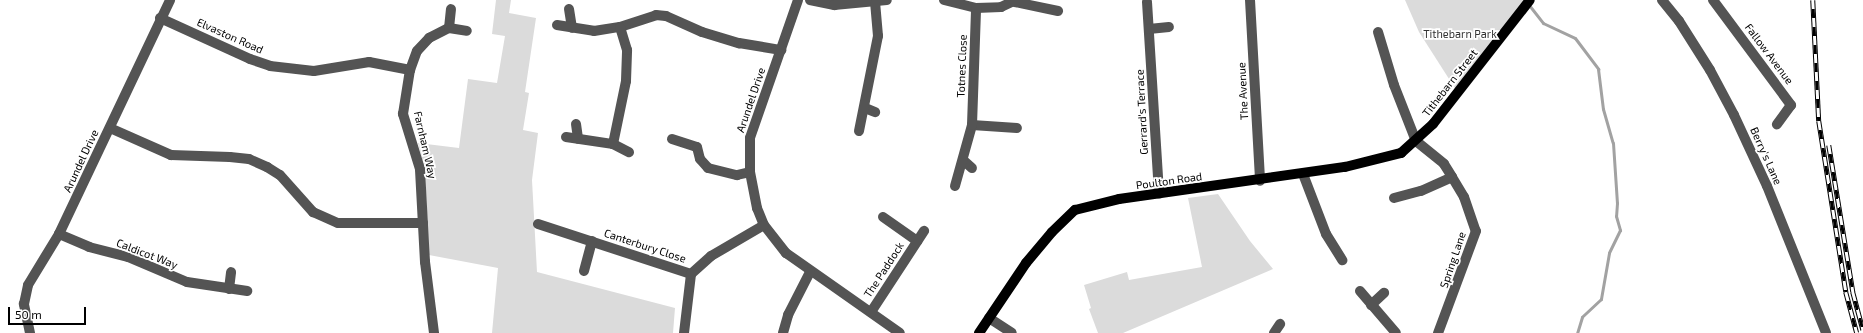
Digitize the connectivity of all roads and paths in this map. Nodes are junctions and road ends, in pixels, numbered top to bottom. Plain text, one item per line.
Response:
1 (170, 0) edge
2 (798, 0) edge
3 (810, 0) edge
4 (887, 0) edge
5 (944, 0) edge
6 (1250, 0) edge
7 (1530, 0) edge
8 (1662, 0) edge
9 (1713, 0) edge
10 (1015, 1) edge
11 (1147, 2) dead end
12 (875, 3) junction
13 (976, 8) junction
14 (451, 9) dead end
15 (568, 9) dead end
16 (1058, 11) dead end
17 (160, 18) junction
18 (557, 25) dead end
19 (620, 27) junction
20 (1169, 27) dead end
21 (449, 28) junction
22 (572, 28) junction
23 (1149, 29) junction
24 (467, 31) dead end
25 (1378, 32) dead end
26 (781, 50) junction
27 (410, 70) junction
28 (576, 124) dead end
29 (1777, 124) dead end
30 (972, 125) junction
31 (110, 128) junction
32 (1017, 128) dead end
33 (859, 131) dead end
34 (566, 137) dead end
35 (578, 139) junction
36 (672, 139) dead end
37 (1416, 140) junction
38 (613, 144) junction
39 (629, 152) dead end
40 (963, 160) junction
41 (972, 168) dead end
42 (750, 172) junction
43 (1303, 174) junction
44 (1452, 177) junction
45 (1260, 181) junction
46 (955, 186) dead end
47 (1159, 194) junction
48 (1394, 198) dead end
49 (883, 216) dead end
50 (423, 223) junction
51 (538, 224) dead end
52 (764, 225) junction
53 (924, 231) dead end
54 (59, 234) junction
55 (592, 241) junction
56 (917, 241) junction
57 (1342, 260) dead end
58 (584, 271) dead end
59 (231, 272) dead end
60 (810, 272) junction
61 (691, 274) junction
62 (229, 289) junction
63 (1360, 290) dead end
64 (247, 291) dead end
65 (1384, 293) dead end
66 (1371, 305) junction
67 (871, 312) junction
68 (989, 318) junction
69 (1280, 324) dead end
70 (30, 333) edge
71 (434, 333) edge
72 (684, 333) edge
73 (783, 333) edge
74 (900, 333) edge
75 (979, 333) edge
76 (1012, 333) edge
77 (1274, 333) edge
78 (1396, 333) edge
79 (1438, 333) edge
80 (1826, 333) edge

1 - 17 street, Arundel Drive
2 - 26 street, Arundel Drive
3 - 12 street
4 - 12 street
5 - 13 street
6 - 45 street, The Avenue
7 - 37 main road, Tithebarn Street
8 - 80 street, Berry's Lane
9 - 29 street, Fallow Avenue
10 - 13 street
10 - 16 street
11 - 23 street, Gerrard's Terrace
12 - 33 street
13 - 30 street, Totnes Close
14 - 21 street
15 - 22 street
17 - 27 street, Elvaston Road
17 - 31 street, Arundel Drive
18 - 22 street
19 - 22 street
19 - 26 street
19 - 38 street
20 - 23 street
21 - 24 street
21 - 27 street, Farnham Way
23 - 47 street, Gerrard's Terrace
25 - 37 street
26 - 42 street, Arundel Drive
27 - 50 street, Farnham Way
28 - 35 street
30 - 32 street
30 - 40 street, Totnes Close
31 - 50 street
31 - 54 street, Arundel Drive
34 - 35 street
35 - 38 street
36 - 42 street
37 - 43 main road, Poulton Road
37 - 44 street, Spring Lane
38 - 39 street
40 - 41 street
40 - 46 street, Totnes Close
42 - 52 street, Arundel Drive
43 - 45 main road, Poulton Road
43 - 57 street
44 - 48 street
44 - 79 street, Spring Lane
45 - 47 main road, Poulton Road
47 - 68 main road, Poulton Road
49 - 56 street, The Paddock
50 - 71 street, Farnham Way
51 - 55 street, Canterbury Close
52 - 60 street, Arundel Drive
52 - 61 street
53 - 56 street, The Paddock
54 - 62 street, Caldicot Way
54 - 70 street, Arundel Drive
55 - 58 street, Canterbury Close
55 - 61 street, Canterbury Close
56 - 67 street, The Paddock
59 - 62 street
60 - 67 street, Arundel Drive
60 - 73 street
61 - 72 street
62 - 64 street, Caldicot Way
63 - 66 street
65 - 66 street
66 - 78 street
67 - 74 street, Arundel Drive
68 - 75 main road, Poulton Road
68 - 76 street
69 - 77 street

